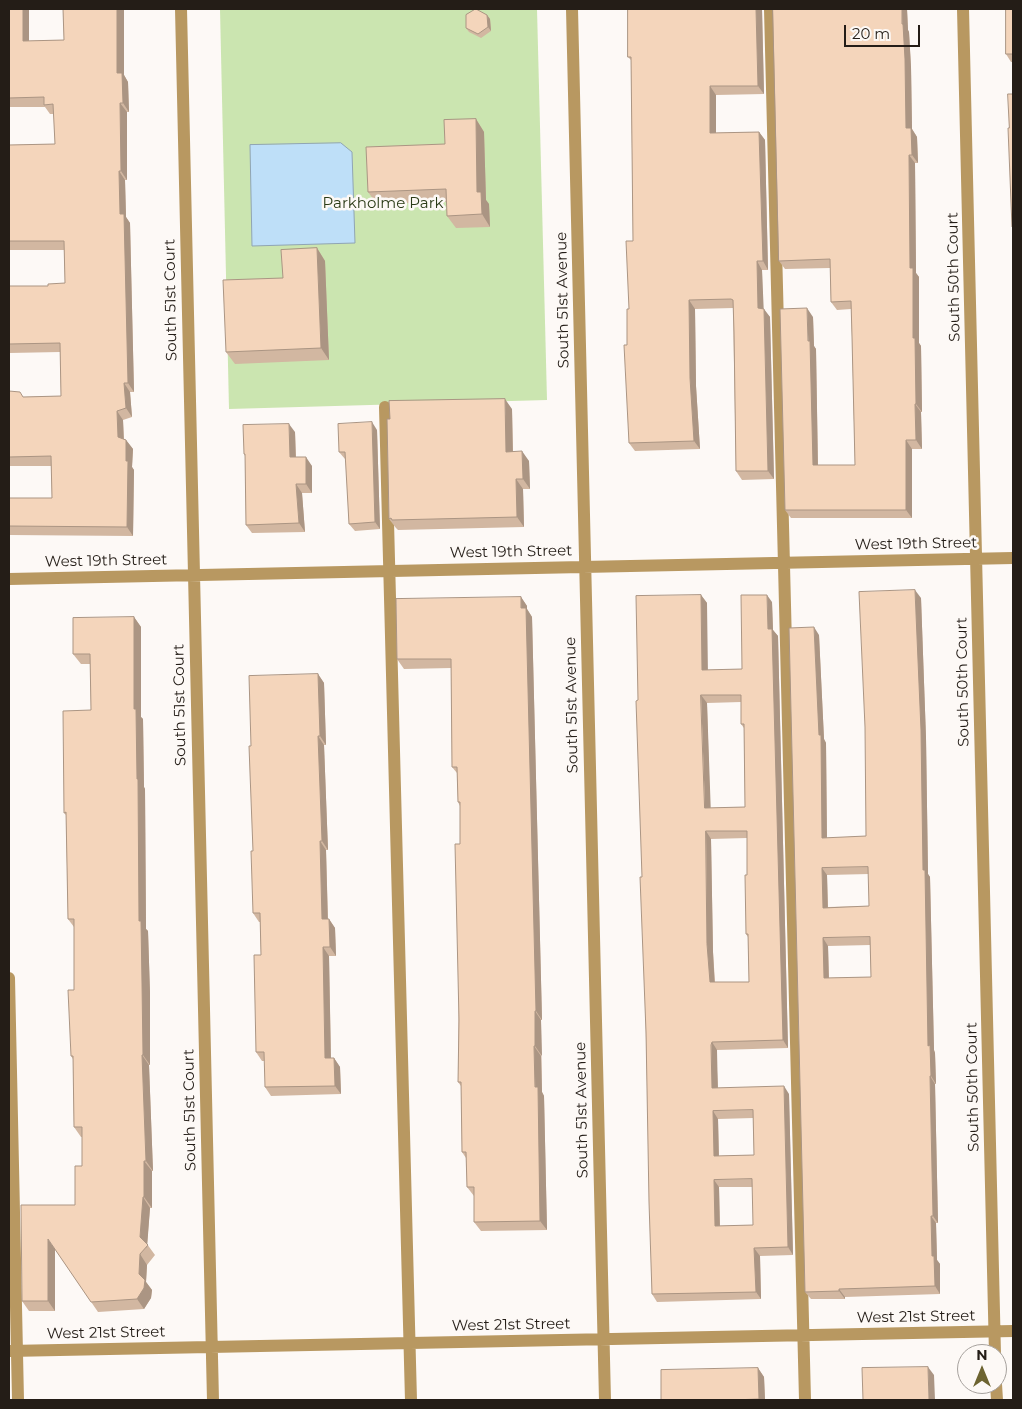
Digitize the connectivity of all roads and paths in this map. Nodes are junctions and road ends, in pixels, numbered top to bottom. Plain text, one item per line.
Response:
1 (181, 9) edge
2 (572, 9) edge
3 (770, 9) edge
4 (963, 9) edge
5 (385, 407) dead end
6 (1013, 558) edge
7 (977, 559) junction
8 (784, 563) junction
9 (586, 567) junction
10 (389, 571) junction
11 (194, 575) junction
12 (9, 579) edge
13 (9, 978) edge
14 (995, 1331) junction
15 (1013, 1331) edge
16 (804, 1335) junction
17 (603, 1339) junction
18 (410, 1343) junction
19 (996, 1344) edge
20 (211, 1347) junction
21 (13, 1351) edge
22 (18, 1400) edge
23 (213, 1400) edge
24 (411, 1400) edge
25 (605, 1400) edge
26 (805, 1400) edge

1 - 11 street, South 51st Court
2 - 9 street, South 51st Avenue
3 - 8 street
4 - 7 street, South 50th Court
5 - 10 street
6 - 7 street, West 19th Street
7 - 8 street, West 19th Street
7 - 14 street, South 50th Court
8 - 9 street, West 19th Street
8 - 16 street
9 - 10 street, West 19th Street
9 - 17 street, South 51st Avenue
10 - 11 street, West 19th Street
10 - 18 street
11 - 12 street, West 19th Street
11 - 20 street, South 51st Court
13 - 21 street
14 - 15 street, West 21st Street
14 - 16 street, West 21st Street
14 - 19 street, South 50th Court
16 - 17 street, West 21st Street
16 - 26 street
17 - 18 street, West 21st Street
17 - 25 street, South 51st Avenue
18 - 20 street, West 21st Street
18 - 24 street
20 - 21 street, West 21st Street
20 - 23 street, South 51st Court
21 - 22 street

